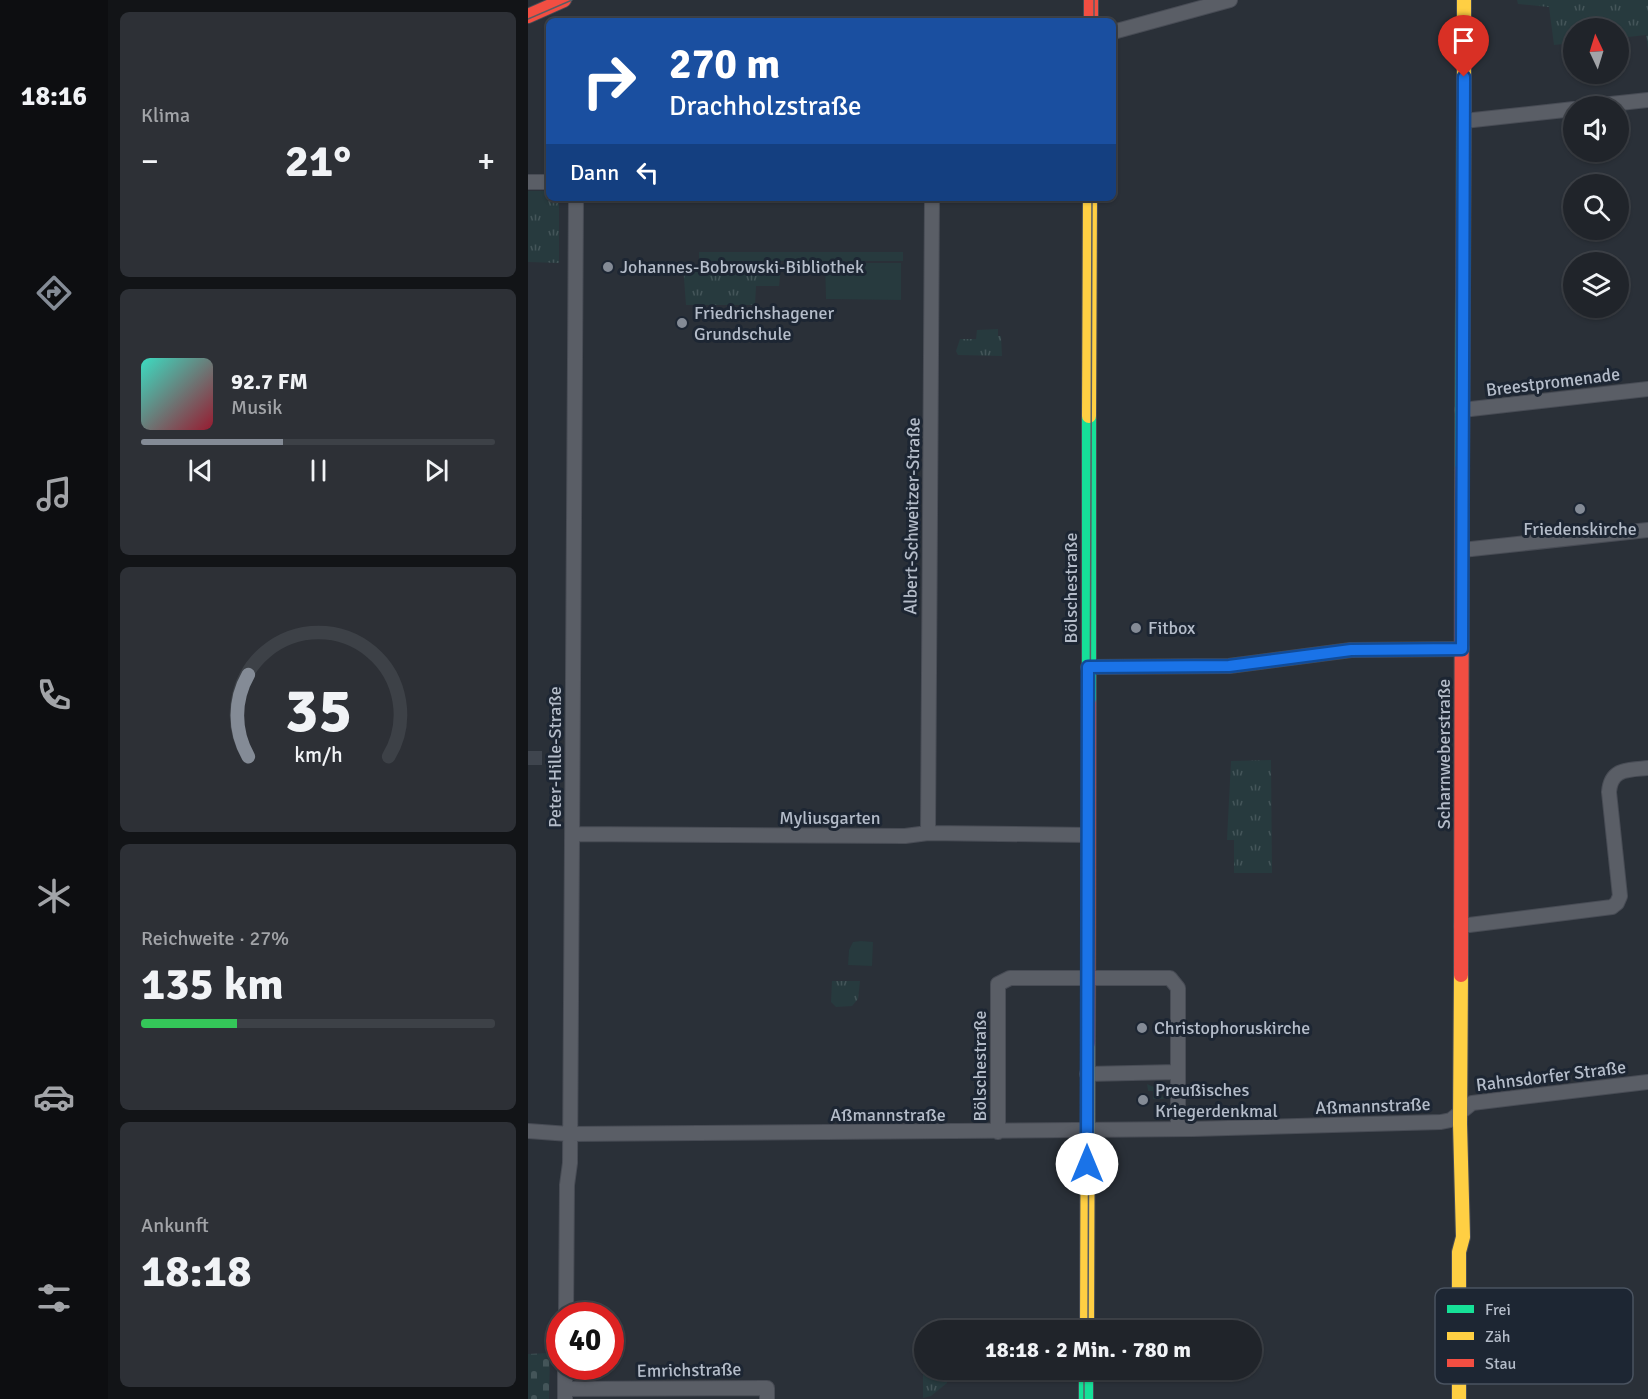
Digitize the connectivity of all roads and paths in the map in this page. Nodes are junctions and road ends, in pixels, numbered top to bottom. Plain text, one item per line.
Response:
1 (564, 0) edge
2 (1091, 0) edge
3 (1230, 0) edge
4 (1464, 0) edge
5 (528, 16) edge
6 (1091, 18) edge
7 (1116, 31) edge
8 (1648, 100) edge
9 (1629, 102) edge
10 (1563, 110) edge
11 (1464, 121) junction
12 (528, 182) edge
13 (546, 182) edge
14 (576, 201) edge
15 (932, 201) edge
16 (1090, 201) edge
17 (1648, 389) edge
18 (1462, 410) junction
19 (1648, 530) edge
20 (1462, 550) junction
21 (1462, 649) junction
22 (1088, 667) junction
23 (1648, 768) edge
24 (928, 833) junction
25 (572, 834) junction
26 (1088, 836) junction
27 (1461, 926) junction
28 (1087, 979) junction
29 (1177, 1072) junction
30 (1087, 1074) junction
31 (1648, 1082) edge
32 (1461, 1113) junction
33 (1178, 1128) junction
34 (1087, 1130) junction
35 (528, 1131) edge
36 (998, 1132) junction
37 (569, 1134) junction
38 (1460, 1288) edge
39 (566, 1302) edge
40 (1087, 1320) edge
41 (1086, 1380) edge
42 (1459, 1384) edge
43 (565, 1394) edge
44 (767, 1399) edge
45 (1086, 1399) edge
46 (1459, 1399) edge

1 - 5 street
2 - 6 street
3 - 7 street
4 - 11 street, Scharnweberstraße
8 - 9 street
10 - 11 street
11 - 18 street, Scharnweberstraße
12 - 13 street
14 - 25 street, Peter-Hille-Straße
15 - 24 street, Albert-Schweitzer-Straße
16 - 22 street, Bölschestraße
17 - 18 street, Breestpromenade
18 - 20 street, Scharnweberstraße
19 - 20 street
20 - 21 street, Scharnweberstraße
21 - 22 street
21 - 27 street, Scharnweberstraße
22 - 26 street, Bölschestraße
23 - 27 street
24 - 25 street, Myliusgarten
24 - 26 street, Myliusgarten
25 - 37 street, Peter-Hille-Straße
26 - 28 street, Bölschestraße
27 - 32 street, Scharnweberstraße
28 - 29 street, Bölschestraße
28 - 30 street, Bölschestraße
28 - 36 street, Bölschestraße
29 - 30 street
29 - 33 street, Bölschestraße
30 - 34 street, Bölschestraße
31 - 32 street, Rahnsdorfer Straße
32 - 33 street, Aßmannstraße
32 - 38 street, Scharnweberstraße
33 - 34 street, Aßmannstraße
34 - 36 street, Aßmannstraße
34 - 40 street, Bölschestraße
35 - 37 street, Aßmannstraße
36 - 37 street, Aßmannstraße
37 - 39 street, Peter-Hille-Straße
41 - 45 street
42 - 46 street, Scharnweberstraße
43 - 44 street, Emrichstraße

